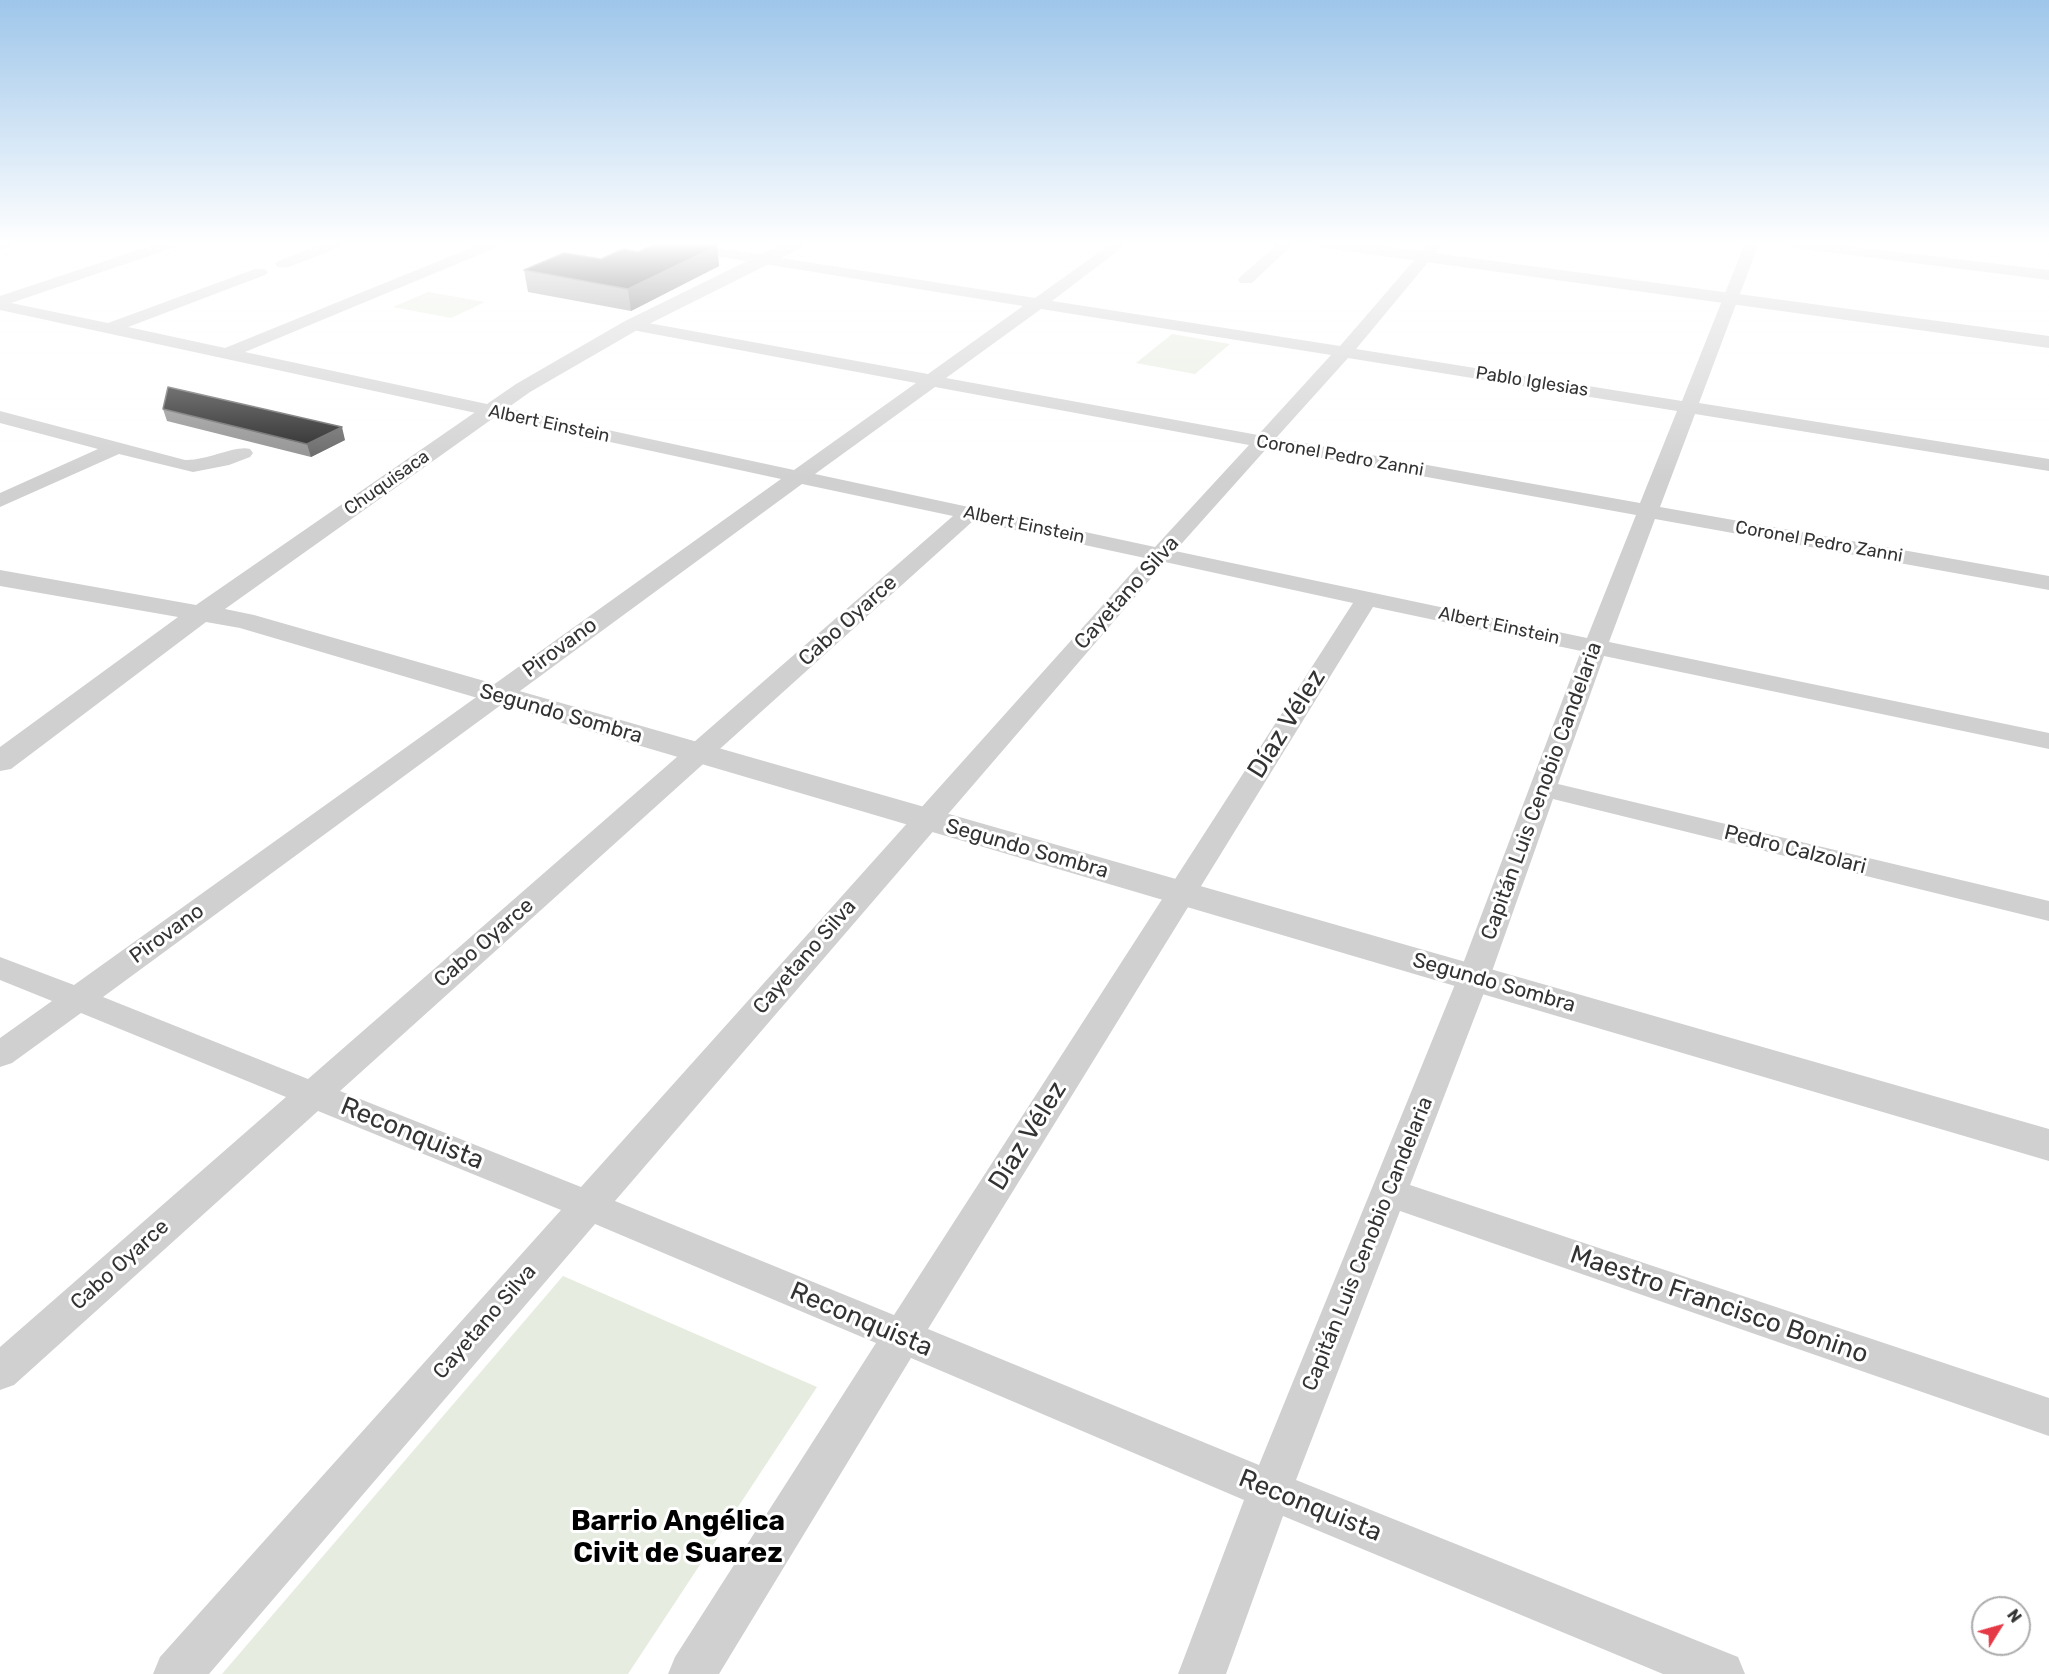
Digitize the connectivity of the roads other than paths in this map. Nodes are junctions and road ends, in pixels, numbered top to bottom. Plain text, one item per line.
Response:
1 (75, 321) edge
2 (129, 321) edge
3 (306, 321) edge
4 (640, 321) edge
5 (1012, 321) edge
6 (1151, 321) edge
7 (1370, 321) edge
8 (1722, 321) edge
9 (1898, 321) edge
10 (632, 325) junction
11 (108, 329) junction
12 (2049, 342) edge
13 (1344, 352) junction
14 (226, 354) junction
15 (931, 379) junction
16 (1688, 407) junction
17 (488, 411) junction
18 (0, 417) edge
19 (1263, 442) junction
20 (119, 447) junction
21 (243, 453) dead end
22 (2049, 465) edge
23 (797, 477) junction
24 (0, 501) edge
25 (1649, 511) junction
26 (968, 514) junction
27 (1160, 554) junction
28 (0, 578) edge
29 (2049, 583) edge
30 (1366, 599) junction
31 (203, 613) junction
32 (1595, 647) junction
33 (495, 695) junction
34 (2049, 741) edge
35 (699, 754) junction
36 (0, 762) edge
37 (1542, 788) junction
38 (926, 819) junction
39 (1181, 893) junction
40 (2049, 912) edge
41 (0, 968) edge
42 (1474, 977) junction
43 (79, 998) junction
44 (0, 1055) edge
45 (312, 1094) junction
46 (2049, 1145) edge
47 (1388, 1192) junction
48 (587, 1205) junction
49 (902, 1337) junction
50 (0, 1372) edge
51 (2049, 1418) edge
52 (1270, 1490) junction
53 (177, 1674) edge
54 (692, 1674) edge
55 (1202, 1674) edge
56 (1721, 1674) edge

1 - 11 street, Albert Einstein
2 - 11 street
3 - 14 street
4 - 10 street, Chuquisaca
5 - 15 street, Pirovano
6 - 13 street, Pablo Iglesias
7 - 13 street, Cayetano Silva
8 - 16 street, Capitán Luis Cenobio Candelaria
9 - 12 street
10 - 15 street, Coronel Pedro Zanni
10 - 17 street, Chuquisaca
11 - 14 street, Albert Einstein
13 - 16 street, Pablo Iglesias
13 - 19 street, Cayetano Silva
14 - 17 street, Albert Einstein
15 - 19 street, Coronel Pedro Zanni
15 - 23 street, Pirovano
16 - 22 street, Pablo Iglesias
16 - 25 street, Capitán Luis Cenobio Candelaria
17 - 23 street, Albert Einstein
17 - 31 street, Chuquisaca
18 - 20 street
19 - 25 street, Coronel Pedro Zanni
19 - 27 street, Cayetano Silva
20 - 21 street
20 - 24 street
23 - 26 street, Albert Einstein
23 - 33 street, Pirovano
25 - 29 street, Coronel Pedro Zanni
25 - 32 street, Capitán Luis Cenobio Candelaria
26 - 27 street, Albert Einstein
26 - 35 street, Cabo Oyarce
27 - 30 street, Albert Einstein
27 - 38 street, Cayetano Silva
28 - 31 street, Segundo Sombra
30 - 32 street, Albert Einstein
30 - 39 street, Díaz Vélez
31 - 33 street, Segundo Sombra
31 - 36 street, Chuquisaca
32 - 34 street, Albert Einstein
32 - 37 street, Capitán Luis Cenobio Candelaria
33 - 35 street, Segundo Sombra
33 - 43 street, Pirovano
35 - 38 street, Segundo Sombra
35 - 45 street, Cabo Oyarce
37 - 40 street, Pedro Calzolari
37 - 42 street, Capitán Luis Cenobio Candelaria
38 - 39 street, Segundo Sombra
38 - 48 street, Cayetano Silva
39 - 42 street, Segundo Sombra
39 - 49 street, Díaz Vélez
41 - 43 street, Reconquista
42 - 46 street, Segundo Sombra
42 - 47 street, Capitán Luis Cenobio Candelaria
43 - 44 street, Pirovano
43 - 45 street, Reconquista
45 - 48 street, Reconquista
45 - 50 street, Cabo Oyarce
47 - 51 street, Maestro Francisco Bonino
47 - 52 street, Capitán Luis Cenobio Candelaria
48 - 49 street, Reconquista
48 - 53 street, Cayetano Silva
49 - 52 street, Reconquista
49 - 54 street, Díaz Vélez
52 - 55 street, Capitán Luis Cenobio Candelaria
52 - 56 street, Reconquista

